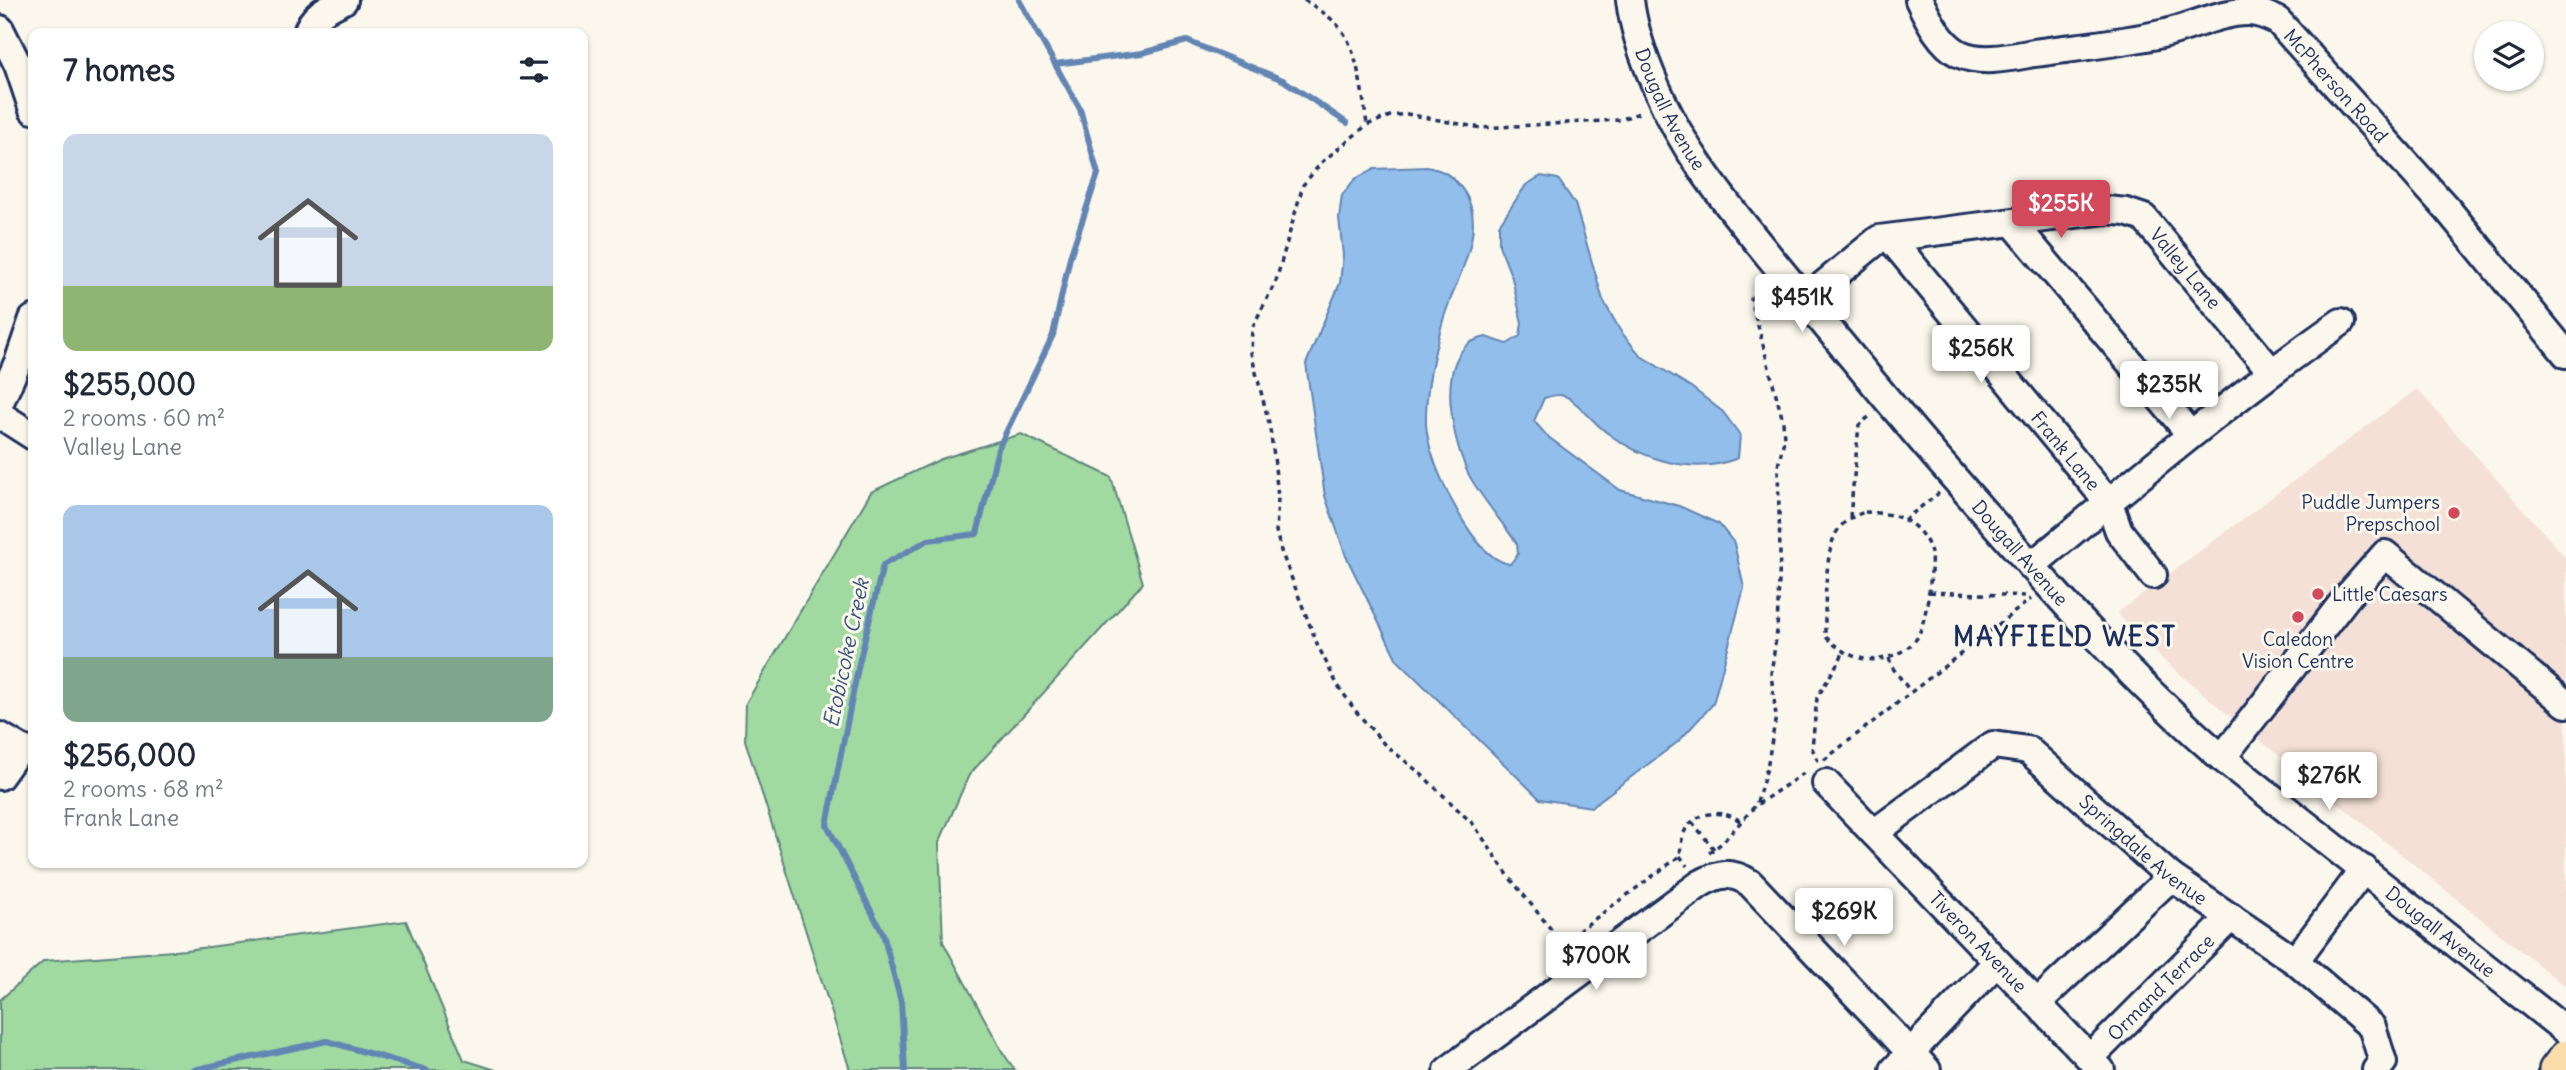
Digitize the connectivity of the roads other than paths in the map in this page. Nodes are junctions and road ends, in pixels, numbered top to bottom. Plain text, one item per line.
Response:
1 (344, 0) edge
2 (1630, 0) edge
3 (1919, 0) edge
4 (308, 28) edge
5 (0, 29) edge
6 (28, 95) edge
7 (2013, 222) junction
8 (1890, 238) junction
9 (1805, 300) junction
10 (2341, 322) dead end
11 (28, 334) edge
12 (2566, 354) edge
13 (2271, 371) junction
14 (0, 402) edge
15 (0, 415) edge
16 (28, 433) edge
17 (2190, 434) junction
18 (2109, 503) junction
19 (2031, 566) junction
20 (2152, 575) dead end
21 (2566, 704) edge
22 (18, 746) edge
23 (2222, 758) junction
24 (0, 776) edge
25 (1817, 776) road end
26 (1874, 833) junction
27 (2364, 869) junction
28 (2171, 877) junction
29 (2231, 917) junction
30 (2295, 961) junction
31 (1997, 962) junction
32 (2037, 1003) junction
33 (2566, 1031) edge
34 (2566, 1057) edge
35 (1910, 1064) edge
36 (2096, 1064) edge
37 (1448, 1070) edge
38 (2376, 1070) edge
39 (2556, 1070) edge

1 - 4 street
2 - 9 street, Dougall Avenue
3 - 12 street, McPherson Road
5 - 6 street
7 - 8 street, Valley Lane
7 - 13 street, Valley Lane
7 - 17 street
8 - 9 street, Valley Lane
8 - 18 street, Frank Lane
9 - 19 street, Dougall Avenue
10 - 13 street
11 - 14 street
13 - 17 street
15 - 16 street
17 - 18 street
18 - 19 street
18 - 20 street, Frank Lane
19 - 23 street, Dougall Avenue
21 - 23 street
22 - 24 street
23 - 27 street, Dougall Avenue
25 - 26 street, Tiveron Avenue
26 - 28 street, Springdale Avenue
26 - 31 street, Tiveron Avenue
27 - 30 street
27 - 33 street, Dougall Avenue
28 - 29 street, Springdale Avenue
28 - 32 street
29 - 30 street, Springdale Avenue
29 - 36 street, Ormand Terrace
30 - 38 street, Springdale Avenue
31 - 32 street, Tiveron Avenue
31 - 35 street
32 - 36 street, Tiveron Avenue
34 - 39 main road
35 - 37 street

